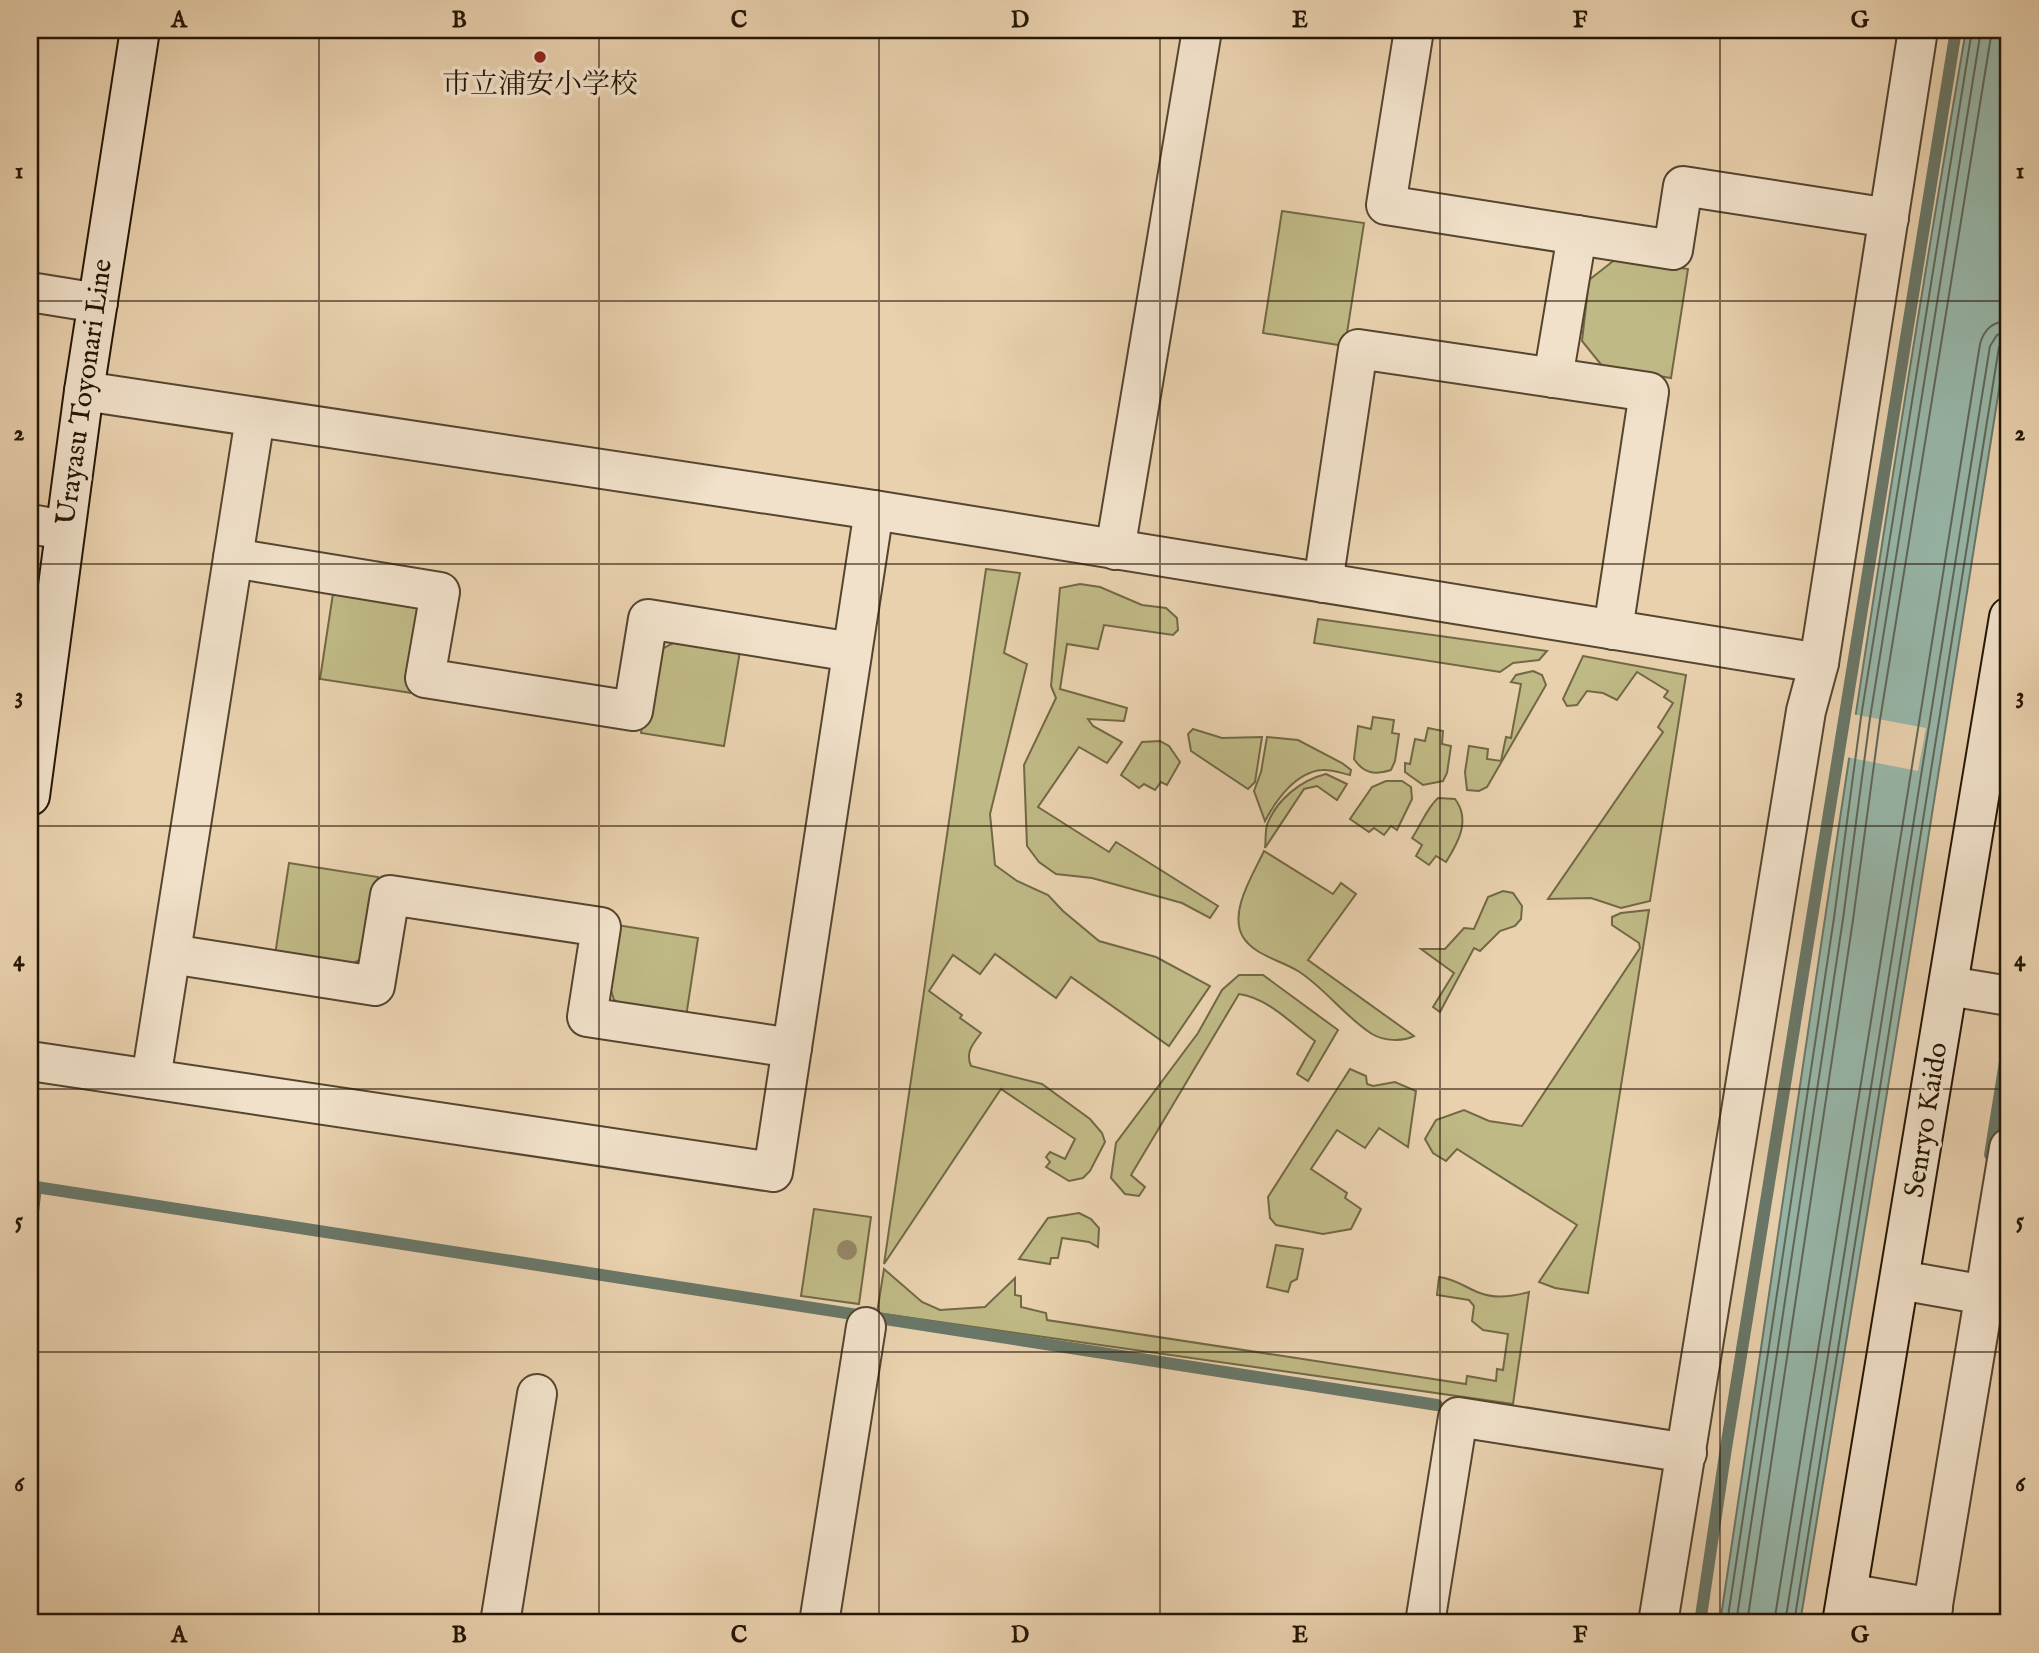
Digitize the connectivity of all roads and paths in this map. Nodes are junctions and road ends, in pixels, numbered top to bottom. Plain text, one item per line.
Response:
1 (141, 30) edge
2 (1202, 30) edge
3 (1414, 30) edge
4 (1918, 30) edge
5 (1889, 218) junction
6 (1577, 235) junction
7 (30, 292) edge
8 (97, 303) junction
9 (1553, 378) junction
10 (84, 391) junction
11 (255, 418) junction
12 (874, 510) junction
13 (47, 527) edge
14 (1115, 550) junction
15 (233, 558) junction
16 (1323, 583) junction
17 (2009, 617) edge
18 (1613, 630) junction
19 (852, 652) junction
20 (1819, 663) junction
21 (30, 786) edge
22 (171, 954) junction
23 (1949, 986) junction
24 (2005, 996) edge
25 (792, 1048) junction
26 (30, 1061) edge
27 (151, 1080) junction
28 (2009, 1148) edge
29 (1900, 1280) junction
30 (1969, 1292) junction
31 (866, 1327) dead end
32 (537, 1394) dead end
33 (1688, 1453) junction
34 (1844, 1608) edge
35 (1921, 1610) edge
36 (500, 1623) edge
37 (819, 1623) edge
38 (1425, 1623) edge
39 (1658, 1623) edge

1 - 8 street, Urayasu Toyonari Line
2 - 14 street
3 - 6 street
4 - 5 street
5 - 6 street
5 - 20 street
6 - 9 street
7 - 8 street
8 - 10 street, Urayasu Toyonari Line
9 - 16 street
9 - 18 street
10 - 11 street
10 - 13 street, Urayasu Toyonari Line
11 - 12 street
11 - 15 street
12 - 14 street
12 - 19 street
13 - 21 street, Urayasu Toyonari Line
14 - 16 street
15 - 19 street
15 - 22 street
16 - 18 street
17 - 23 street, Senryo Kaido
18 - 20 street
19 - 25 street
20 - 33 street
22 - 25 street
22 - 27 street
23 - 24 street
23 - 29 street, Senryo Kaido
25 - 27 street
26 - 27 street
28 - 30 street
29 - 30 street
29 - 34 street, Senryo Kaido
30 - 35 street
31 - 37 street
32 - 36 street
33 - 38 street
33 - 39 street
34 - 35 street

